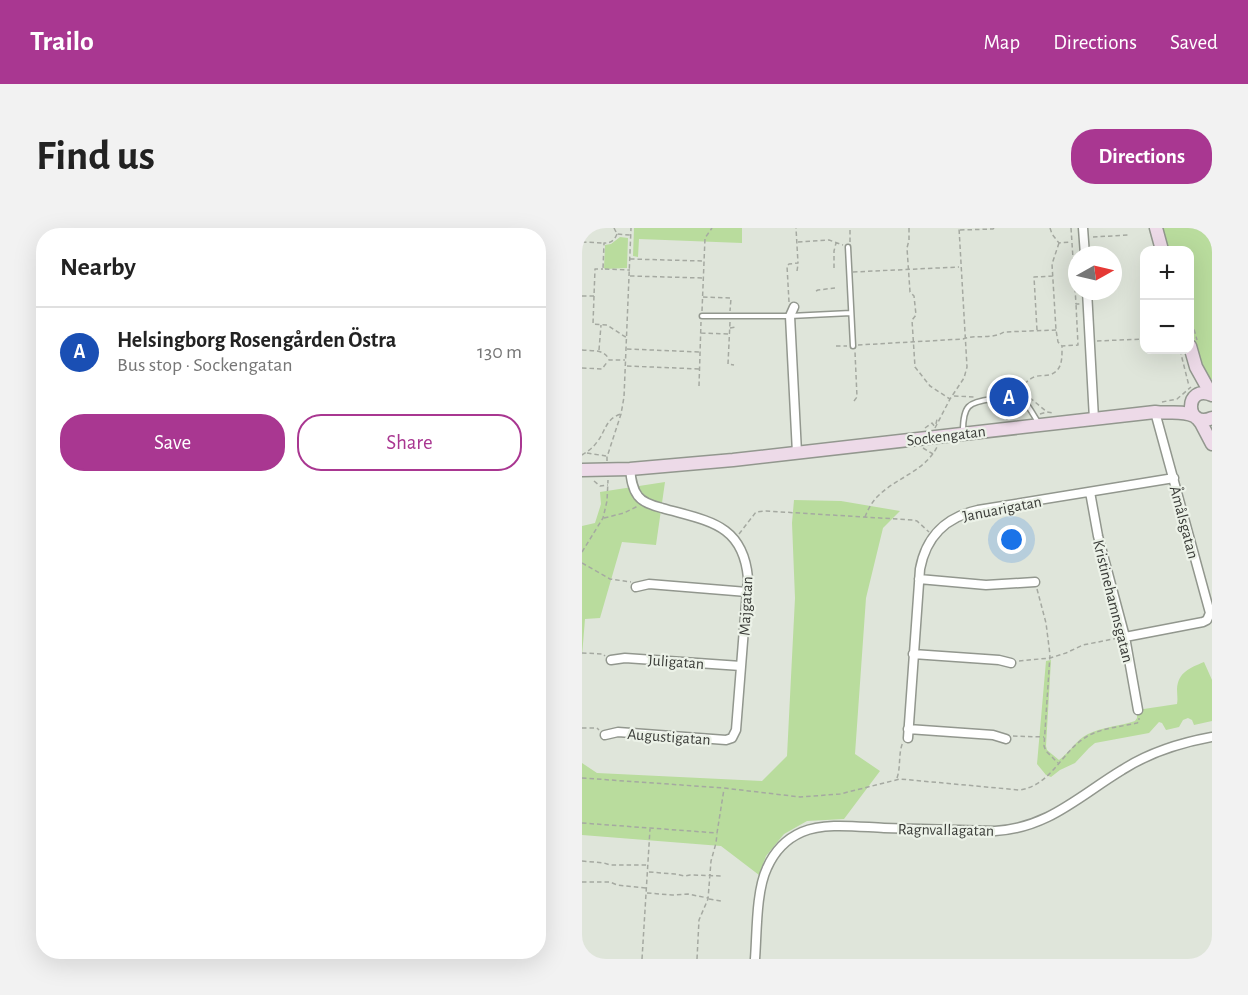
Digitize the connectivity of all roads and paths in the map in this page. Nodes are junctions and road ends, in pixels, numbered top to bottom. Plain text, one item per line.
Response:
1 (614, 228) edge
2 (631, 228) edge
3 (712, 228) edge
4 (796, 228) edge
5 (850, 228) edge
6 (909, 228) edge
7 (994, 228) edge
8 (1050, 228) edge
9 (1071, 228) edge
10 (1083, 228) edge
11 (1156, 228) edge
12 (959, 229) edge
13 (1100, 233) dead end
14 (616, 234) junction
15 (631, 235) junction
16 (1128, 235) dead end
17 (1119, 236) junction
18 (1098, 237) junction
19 (1103, 237) junction
20 (705, 238) dead end
21 (1084, 238) junction
22 (1117, 240) dead end
23 (1099, 241) dead end
24 (582, 242) edge
25 (797, 242) junction
26 (837, 242) junction
27 (1072, 242) junction
28 (604, 243) junction
29 (1059, 243) junction
30 (1084, 246) edge
31 (1161, 246) edge
32 (848, 247) junction
33 (630, 259) junction
34 (704, 261) dead end
35 (798, 263) junction
36 (961, 267) junction
37 (834, 268) dead end
38 (603, 269) junction
39 (909, 269) junction
40 (630, 270) junction
41 (797, 271) dead end
42 (849, 272) junction
43 (629, 276) junction
44 (1053, 276) junction
45 (703, 278) dead end
46 (835, 288) dead end
47 (816, 291) dead end
48 (582, 296) edge
49 (594, 296) junction
50 (702, 297) dead end
51 (1088, 300) edge
52 (791, 304) joint
53 (1076, 304) junction
54 (1088, 304) junction
55 (851, 313) junction
56 (702, 315) dead end
57 (730, 316) junction
58 (790, 316) junction
59 (601, 324) junction
60 (736, 327) dead end
61 (729, 328) junction
62 (1056, 330) junction
63 (1038, 331) junction
64 (701, 333) dead end
65 (729, 334) junction
66 (1138, 335) dead end
67 (627, 338) junction
68 (965, 338) junction
69 (1136, 339) junction
70 (1140, 339) edge
71 (913, 342) junction
72 (1090, 342) junction
73 (729, 346) junction
74 (836, 346) dead end
75 (855, 346) junction
76 (1062, 346) junction
77 (735, 347) dead end
78 (626, 349) junction
79 (582, 350) edge
80 (599, 351) junction
81 (700, 352) dead end
82 (1181, 354) edge
83 (1192, 354) edge
84 (609, 360) junction
85 (626, 360) junction
86 (734, 365) dead end
87 (626, 366) junction
88 (1196, 367) junction
89 (582, 368) edge
90 (699, 369) dead end
91 (852, 385) dead end
92 (856, 385) junction
93 (1019, 391) dead end
94 (1193, 392) junction
95 (1211, 395) edge
96 (950, 399) junction
97 (854, 401) dead end
98 (1005, 403) dead end
99 (1155, 408) junction
100 (621, 414) junction
101 (1054, 414) dead end
102 (1195, 417) junction
103 (1094, 418) junction
104 (1013, 419) dead end
105 (1037, 420) junction
106 (1212, 420) edge
107 (935, 428) dead end
108 (963, 433) junction
109 (1211, 441) edge
110 (585, 453) junction
111 (797, 453) junction
112 (933, 454) dead end
113 (582, 455) edge
114 (607, 457) junction
115 (607, 462) dead end
116 (630, 469) junction
117 (587, 474) edge
118 (1174, 478) junction
119 (608, 479) dead end
120 (608, 485) junction
121 (1090, 492) junction
122 (643, 501) junction
123 (865, 516) junction
124 (603, 518) junction
125 (934, 536) junction
126 (735, 539) junction
127 (582, 552) edge
128 (582, 563) edge
129 (919, 579) junction
130 (1035, 582) joint
131 (636, 587) joint
132 (747, 591) junction
133 (1125, 637) junction
134 (582, 653) edge
135 (913, 654) junction
136 (1050, 658) junction
137 (611, 660) joint
138 (1011, 663) joint
139 (741, 666) junction
140 (1138, 710) joint
141 (582, 728) edge
142 (908, 734) junction
143 (606, 735) joint
144 (1045, 737) junction
145 (1212, 737) edge
146 (732, 738) joint
147 (1006, 739) joint
148 (1059, 764) junction
149 (582, 778) edge
150 (897, 779) junction
151 (724, 788) junction
152 (582, 823) edge
153 (650, 828) junction
154 (717, 833) junction
155 (582, 861) edge
156 (648, 865) junction
157 (648, 872) junction
158 (710, 876) junction
159 (722, 876) dead end
160 (582, 882) edge
161 (646, 888) junction
162 (646, 893) junction
163 (709, 898) junction
164 (721, 901) dead end
165 (644, 929) junction
166 (637, 930) dead end
167 (642, 959) edge
168 (697, 959) edge
169 (755, 959) edge

1 - 14 path
2 - 15 path
3 - 20 path
4 - 25 path
5 - 32 path
6 - 39 path
7 - 12 path
8 - 29 path
9 - 27 path
10 - 21 street
11 - 31 street
12 - 36 path
13 - 19 path
14 - 15 path
14 - 28 path
15 - 33 path
16 - 17 path
17 - 19 path
17 - 22 path
18 - 19 path
18 - 21 path
18 - 23 path
21 - 30 street
24 - 28 path
25 - 26 path
25 - 35 path
26 - 32 path
26 - 37 path
27 - 29 path
27 - 53 path
28 - 38 path
29 - 44 path
32 - 42 lane
33 - 34 path
33 - 40 path
35 - 41 path
35 - 52 path
36 - 39 path
36 - 68 path
38 - 40 path
38 - 49 path
39 - 42 path
39 - 71 path
40 - 43 path
42 - 55 lane
43 - 45 path
43 - 67 path
44 - 62 path
44 - 63 path
46 - 47 path
48 - 49 path
49 - 59 path
50 - 57 path
51 - 54 street
52 - 58 street
53 - 54 path
53 - 76 path
54 - 72 street
55 - 58 lane
55 - 75 lane
56 - 57 lane
57 - 58 lane
57 - 61 path
58 - 111 street
59 - 67 path
59 - 80 path
60 - 61 path
61 - 65 path
62 - 63 path
62 - 76 path
63 - 68 path
64 - 65 path
65 - 73 path
66 - 69 path
67 - 78 path
68 - 71 path
68 - 96 path
69 - 70 path
69 - 72 path
71 - 75 path
71 - 96 path
72 - 103 street
73 - 77 path
73 - 86 path
74 - 75 path
75 - 92 path
76 - 93 path
78 - 81 path
78 - 85 path
79 - 80 path
80 - 84 path
82 - 94 path
83 - 88 street
84 - 85 path
84 - 89 path
85 - 87 path
87 - 90 path
87 - 100 path
88 - 94 street
88 - 95 street
91 - 92 path
92 - 97 path
94 - 95 street, Sockengatan
94 - 99 path
94 - 99 street, Sockengatan
94 - 102 street
96 - 107 path
98 - 104 path
99 - 102 street, Sockengatan
99 - 103 street, Sockengatan
99 - 118 street, Åmålsgatan
100 - 110 path
100 - 114 path
101 - 105 path
102 - 106 street, Sockengatan
102 - 109 street
103 - 105 street, Sockengatan
105 - 108 street, Sockengatan
105 - 108 lane
106 - 109 street
108 - 111 street, Sockengatan
110 - 113 path
110 - 114 path
111 - 116 street, Sockengatan
112 - 123 path
114 - 115 path
116 - 117 street, Sockengatan
116 - 122 street
117 - 120 path
118 - 121 street, Januarigatan
118 - 133 street, Åmålsgatan
119 - 120 path
120 - 124 path
121 - 125 street, Januarigatan
121 - 133 street, Kristinehamnsgatan
122 - 124 path
122 - 126 street
123 - 125 path
123 - 126 path
124 - 127 path
125 - 129 street, Januarigatan
126 - 132 street, Majgatan
128 - 131 path
129 - 130 street
129 - 135 street, Januarigatan
130 - 136 path
131 - 132 street
132 - 139 street, Majgatan
133 - 136 path
133 - 140 street, Kristinehamnsgatan
134 - 137 path
135 - 138 street
135 - 142 street, Januarigatan
136 - 138 path
136 - 144 path
137 - 139 street, Juligatan
139 - 146 street, Majgatan
140 - 148 path
141 - 143 path
142 - 147 street
142 - 150 path
143 - 146 street, Augustigatan
144 - 147 path
144 - 148 path
145 - 169 street, Ragnvallagatan
148 - 150 path
149 - 151 path
150 - 151 path
151 - 154 path
152 - 153 path
153 - 154 path
153 - 156 path
154 - 158 path
155 - 156 path
156 - 157 path
157 - 158 path
157 - 161 path
158 - 159 path
158 - 163 path
160 - 161 path
161 - 162 path
162 - 163 path
162 - 165 path
163 - 164 path
163 - 168 path
165 - 166 path
165 - 167 path

